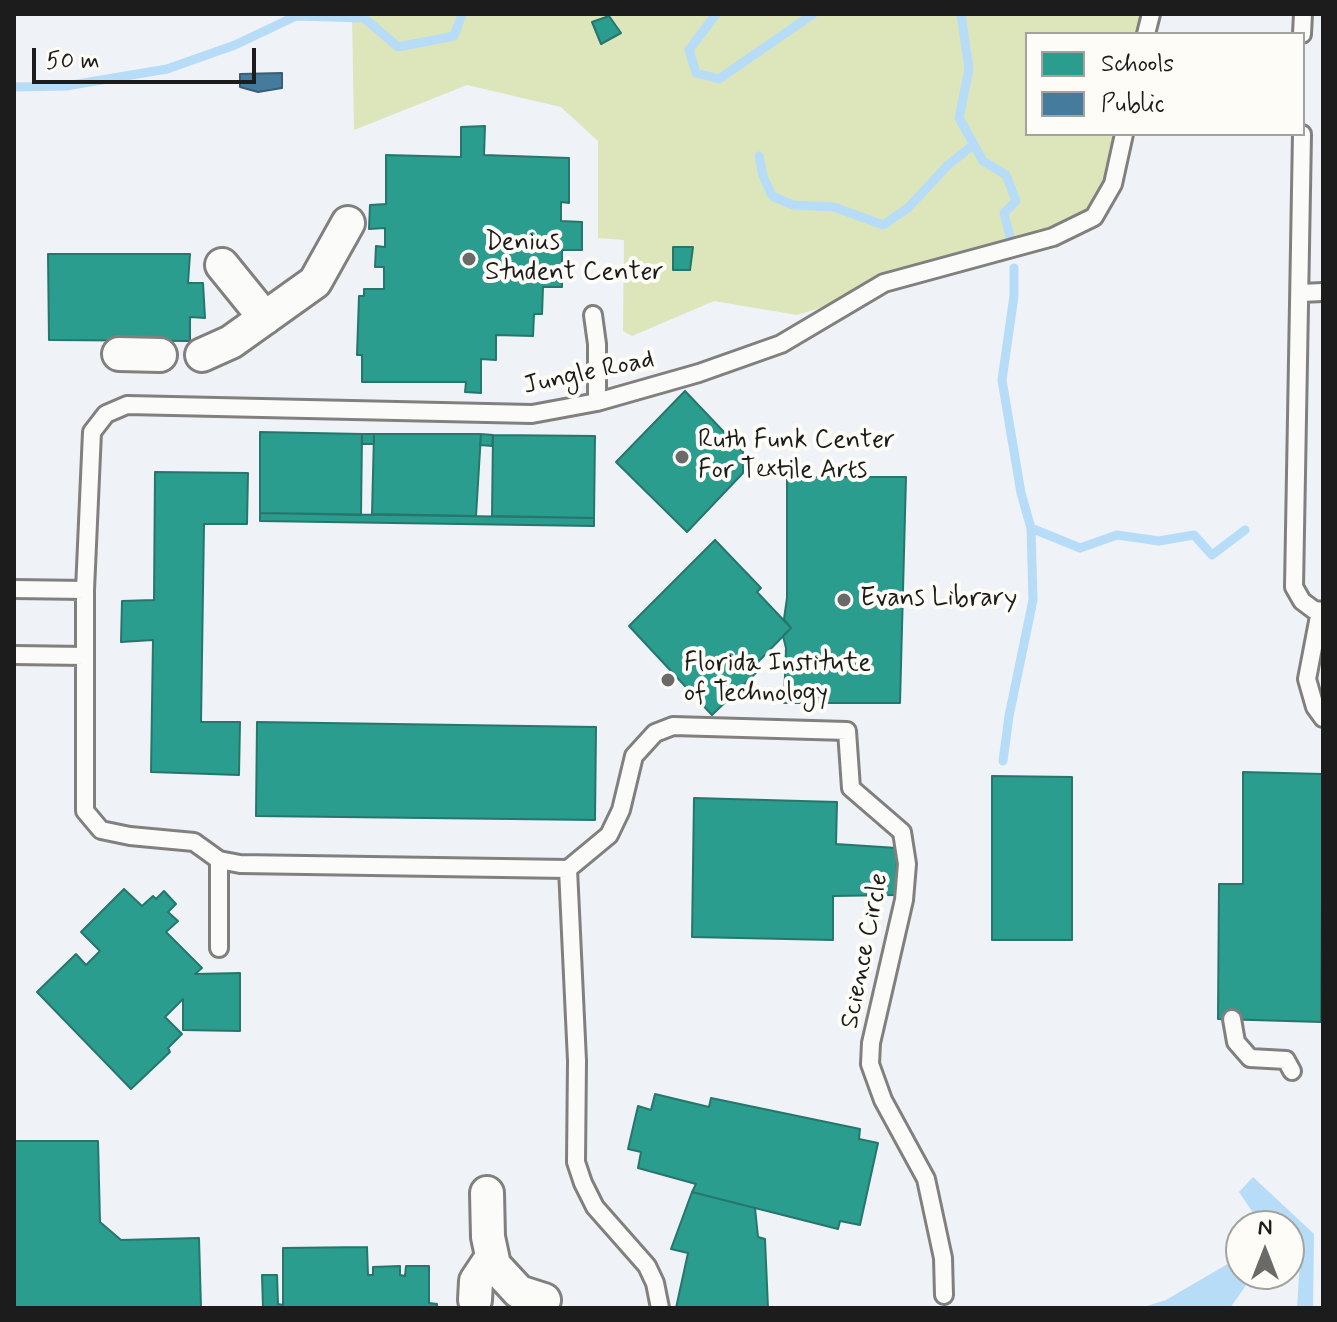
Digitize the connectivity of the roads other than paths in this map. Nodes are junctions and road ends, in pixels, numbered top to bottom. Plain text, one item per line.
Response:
1 (1124, 136) edge
2 (1302, 136) edge
3 (348, 223) dead end
4 (222, 265) dead end
5 (1323, 292) edge
6 (1301, 293) junction
7 (593, 315) dead end
8 (265, 318) junction
9 (119, 354) dead end
10 (160, 355) dead end
11 (202, 355) dead end
12 (597, 402) junction
13 (14, 589) edge
14 (85, 590) junction
15 (1322, 611) edge
16 (14, 655) edge
17 (85, 656) junction
18 (1323, 718) edge
19 (219, 860) junction
20 (568, 869) junction
21 (219, 948) dead end
22 (1232, 1019) dead end
23 (1292, 1071) dead end
24 (487, 1193) dead end
25 (944, 1295) dead end
26 (544, 1300) dead end
27 (660, 1308) edge

1 - 12 lane, Jungle Road
2 - 6 lane
3 - 8 street
4 - 8 street
5 - 6 lane
6 - 15 lane
7 - 12 lane
8 - 11 street
9 - 10 street
12 - 14 lane, Jungle Road
13 - 14 lane
14 - 17 lane, Jungle Road
15 - 18 lane
16 - 17 lane
17 - 19 lane, Jungle Road
19 - 20 lane
19 - 21 lane
20 - 25 lane, Science Circle
20 - 27 lane
22 - 23 lane
24 - 26 street

